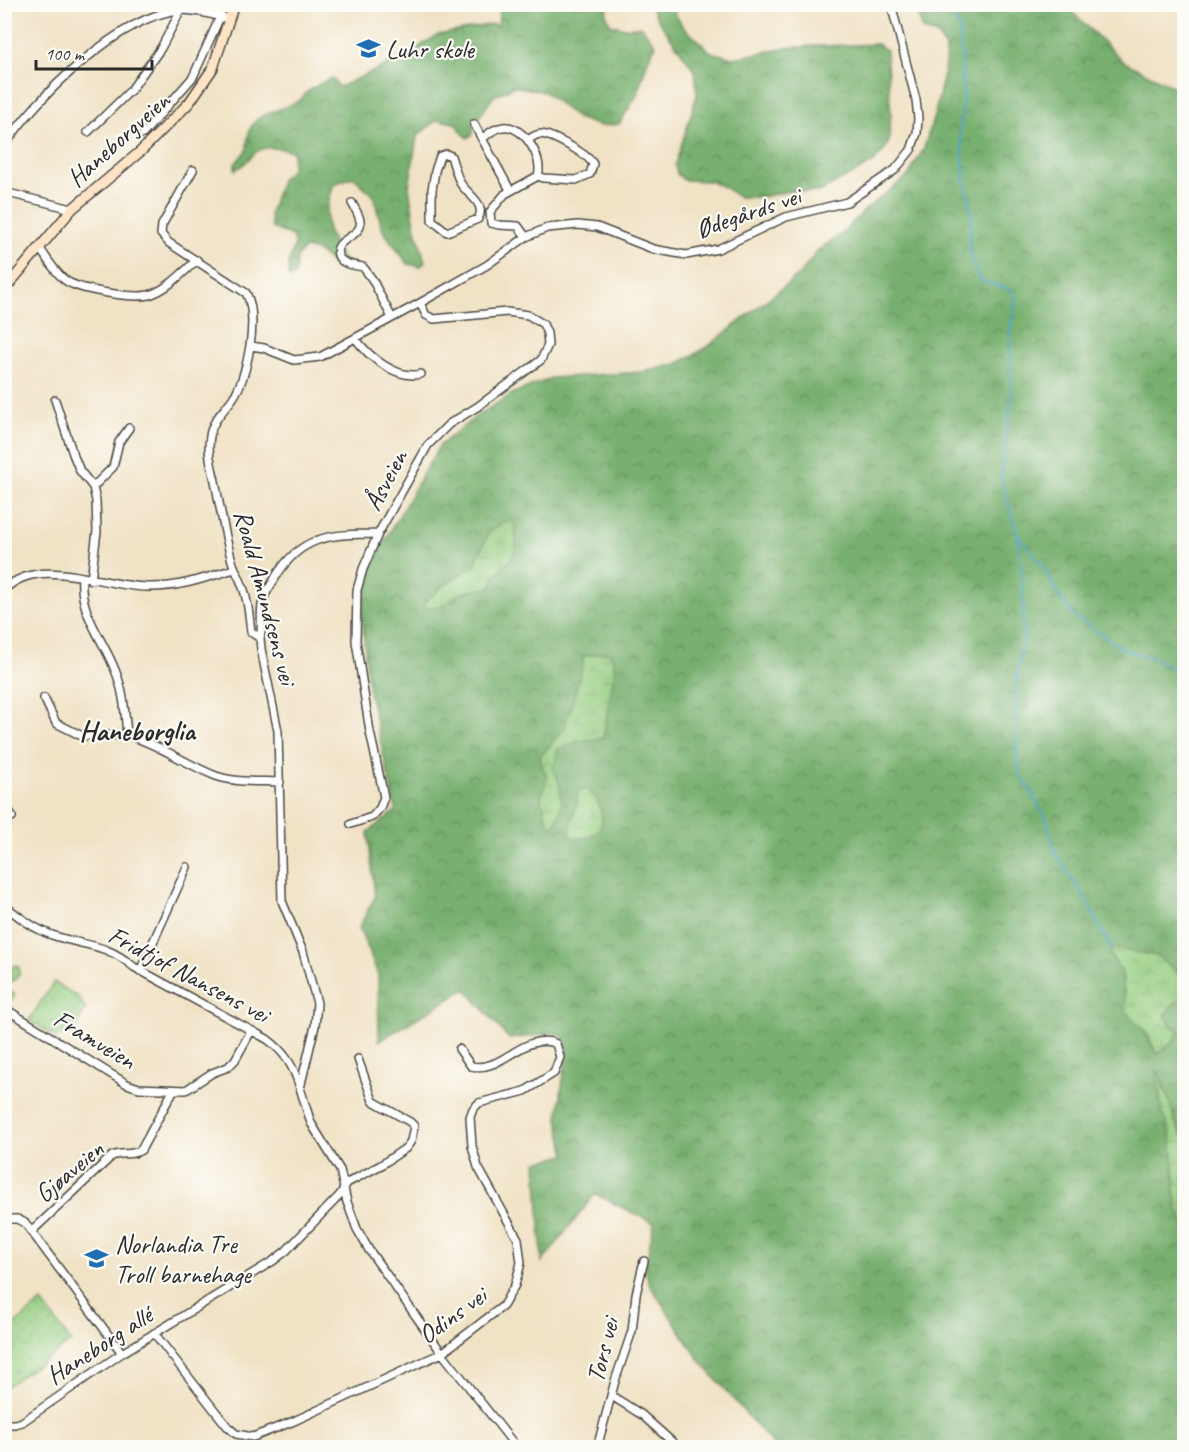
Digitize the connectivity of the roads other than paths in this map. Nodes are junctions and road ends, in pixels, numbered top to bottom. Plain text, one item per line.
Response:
1 (234, 4) edge
2 (891, 4) edge
3 (181, 10) junction
4 (224, 18) junction
5 (474, 124) dead end
6 (88, 132) dead end
7 (143, 134) dead end
8 (482, 139) junction
9 (528, 140) junction
10 (5, 145) edge
11 (193, 170) dead end
12 (538, 176) junction
13 (510, 190) junction
14 (4, 192) edge
15 (352, 203) dead end
16 (72, 209) junction
17 (485, 215) junction
18 (526, 237) junction
19 (39, 247) junction
20 (196, 260) junction
21 (4, 290) edge
22 (420, 303) junction
23 (392, 318) junction
24 (356, 338) junction
25 (251, 346) junction
26 (421, 374) dead end
27 (55, 400) dead end
28 (129, 428) dead end
29 (93, 487) junction
30 (378, 534) junction
31 (234, 569) junction
32 (82, 578) junction
33 (91, 580) junction
34 (4, 590) edge
35 (260, 638) junction
36 (44, 698) dead end
37 (127, 735) junction
38 (280, 782) junction
39 (4, 800) edge
40 (12, 817) dead end
41 (351, 824) dead end
42 (188, 867) dead end
43 (4, 905) edge
44 (140, 971) junction
45 (4, 1008) edge
46 (251, 1031) junction
47 (459, 1049) dead end
48 (358, 1059) dead end
49 (301, 1087) junction
50 (173, 1091) junction
51 (344, 1187) junction
52 (4, 1219) edge
53 (32, 1231) junction
54 (644, 1261) dead end
55 (154, 1333) junction
56 (122, 1353) junction
57 (442, 1353) junction
58 (612, 1396) junction
59 (4, 1424) edge
60 (517, 1448) edge
61 (597, 1448) edge
62 (679, 1448) edge

1 - 4 street, Haneborgveien
2 - 18 street, Ødegårds vei
3 - 4 street
3 - 6 street
3 - 10 street
4 - 7 street
4 - 16 street, Haneborgveien
5 - 8 street
8 - 9 street
8 - 13 street
9 - 12 street
9 - 12 street
11 - 20 street
12 - 13 street
13 - 17 street
14 - 16 street
15 - 23 street
16 - 19 street, Haneborgveien
17 - 17 street
17 - 18 street
18 - 22 street, Ødegårds vei
19 - 20 street
19 - 21 street, Haneborgveien
20 - 25 street, Roald Amundsens vei
22 - 23 street, Ødegårds vei
22 - 30 street, Åsveien
23 - 24 street, Ødegårds vei
24 - 25 street, Ødegårds vei
24 - 26 street
25 - 31 street, Roald Amundsens vei
27 - 29 street
28 - 29 street
29 - 33 street
30 - 35 street
30 - 41 street, Åsveien
31 - 33 street
31 - 35 street, Roald Amundsens vei
32 - 33 street
32 - 34 street
32 - 37 street
35 - 38 street, Roald Amundsens vei
36 - 37 street
37 - 38 street
38 - 49 street, Roald Amundsens vei
39 - 40 street
42 - 44 street
43 - 44 street, Fridtjof Nansens vei
44 - 46 street, Fridtjof Nansens vei
45 - 50 street, Framveien
46 - 49 street, Fridtjof Nansens vei
46 - 50 street, Framveien
47 - 57 street, Odins vei
48 - 51 street, Haneborg allé
49 - 51 street, Fridtjof Nansens vei
50 - 53 street, Gjøaveien
51 - 55 street, Haneborg allé
51 - 57 street, Fridtjof Nansens vei
52 - 53 street
53 - 56 street
54 - 58 street, Tors vei
55 - 56 street, Haneborg allé
55 - 57 street, Odins vei
56 - 59 street, Haneborg allé
57 - 60 street, Fridtjof Nansens vei
58 - 61 street, Tors vei
58 - 62 street

